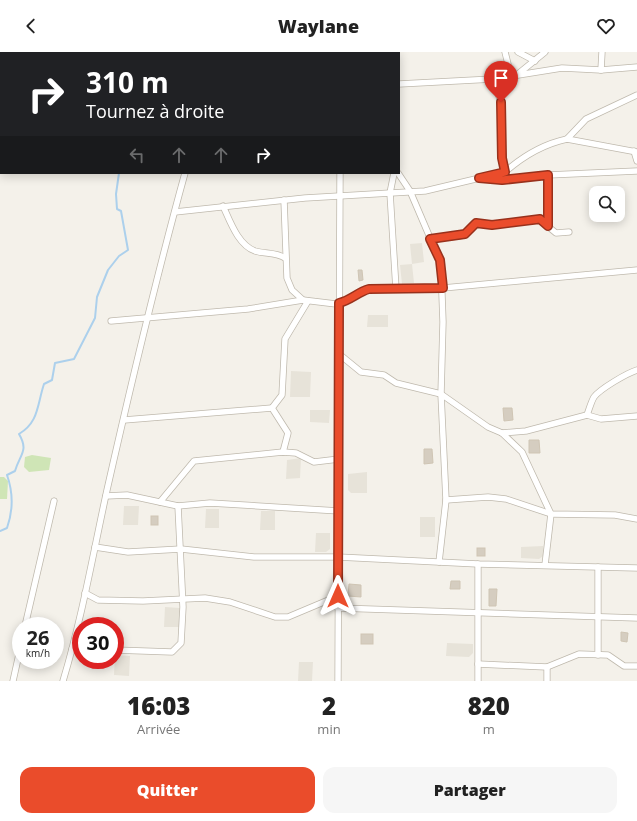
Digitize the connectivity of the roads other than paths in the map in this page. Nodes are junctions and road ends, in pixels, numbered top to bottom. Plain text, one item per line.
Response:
1 (505, 52) edge
2 (518, 52) edge
3 (545, 52) edge
4 (602, 52) edge
5 (535, 61) junction
6 (637, 67) edge
7 (601, 70) junction
8 (517, 76) junction
9 (496, 79) junction
10 (400, 84) edge
11 (637, 95) edge
12 (567, 139) junction
13 (636, 151) edge
14 (637, 161) edge
15 (637, 171) edge
16 (505, 172) junction
17 (185, 174) edge
18 (340, 174) edge
19 (394, 174) edge
20 (399, 174) edge
21 (548, 175) junction
22 (479, 178) junction
23 (410, 191) junction
24 (390, 193) junction
25 (340, 196) junction
26 (284, 200) junction
27 (223, 206) junction
28 (175, 212) junction
29 (548, 226) junction
30 (569, 232) dead end
31 (430, 239) junction
32 (285, 258) junction
33 (636, 270) edge
34 (443, 288) junction
35 (396, 289) junction
36 (305, 301) junction
37 (339, 303) junction
38 (148, 317) junction
39 (111, 321) dead end
40 (339, 354) junction
41 (637, 370) edge
42 (441, 394) junction
43 (272, 408) junction
44 (587, 416) junction
45 (637, 416) edge
46 (124, 420) junction
47 (502, 433) junction
48 (282, 452) junction
49 (339, 459) junction
50 (106, 496) junction
51 (446, 500) junction
52 (54, 501) dead end
53 (160, 502) junction
54 (178, 506) junction
55 (339, 512) junction
56 (551, 514) junction
57 (637, 519) edge
58 (95, 546) junction
59 (181, 549) junction
60 (338, 557) junction
61 (439, 562) junction
62 (478, 564) junction
63 (545, 565) junction
64 (598, 567) junction
65 (637, 568) edge
66 (85, 594) junction
67 (338, 596) junction
68 (183, 598) junction
69 (338, 608) junction
70 (478, 612) junction
71 (27, 617) edge
72 (80, 617) edge
73 (599, 617) junction
74 (637, 618) edge
75 (72, 649) edge
76 (124, 650) edge
77 (598, 655) junction
78 (478, 664) junction
79 (637, 666) edge
80 (547, 667) junction
81 (16, 669) edge
82 (13, 681) edge
83 (62, 681) edge
84 (338, 681) edge
85 (478, 681) edge
86 (547, 681) edge

1 - 9 street
2 - 5 street
3 - 5 street
4 - 7 street
5 - 8 street
6 - 7 street
7 - 8 street
8 - 9 street
9 - 10 street
9 - 16 street
11 - 12 street
12 - 13 street
12 - 16 street
13 - 14 street
15 - 21 street
16 - 22 street
17 - 28 street
18 - 25 street
19 - 24 street
20 - 23 street
21 - 22 street
21 - 29 street
22 - 23 street
23 - 24 street
23 - 31 street
24 - 25 street
24 - 35 street
25 - 26 street
25 - 37 street
26 - 27 street
26 - 32 street
27 - 28 street
27 - 32 street
28 - 38 street
29 - 30 street
29 - 31 street
31 - 34 street
32 - 36 street
33 - 34 street
34 - 35 street
34 - 42 street
35 - 37 street
36 - 37 street
36 - 38 street
36 - 43 street
37 - 40 street
38 - 39 street
38 - 46 street
40 - 42 street
40 - 49 street
41 - 44 street
42 - 47 street
42 - 51 street
43 - 46 street
43 - 48 street
44 - 45 street
44 - 47 street
46 - 50 street
47 - 56 street
48 - 49 street
48 - 53 street
49 - 55 street
50 - 53 street
50 - 58 street
51 - 56 street
51 - 61 street
52 - 71 street
53 - 54 street
54 - 55 street
54 - 59 street
55 - 60 street
56 - 57 street
56 - 63 street
58 - 59 street
58 - 66 street
59 - 60 street
59 - 68 street
60 - 61 street
60 - 67 street
61 - 62 street
62 - 63 street
62 - 70 street
63 - 64 street
64 - 65 street
64 - 73 street
66 - 68 street
66 - 72 street
67 - 68 street
67 - 69 street
68 - 76 street
69 - 70 street
69 - 84 street
70 - 73 street
70 - 78 street
73 - 74 street
73 - 77 street
75 - 83 street
77 - 79 street
77 - 80 street
78 - 80 street
78 - 85 street
80 - 86 street
81 - 82 street

